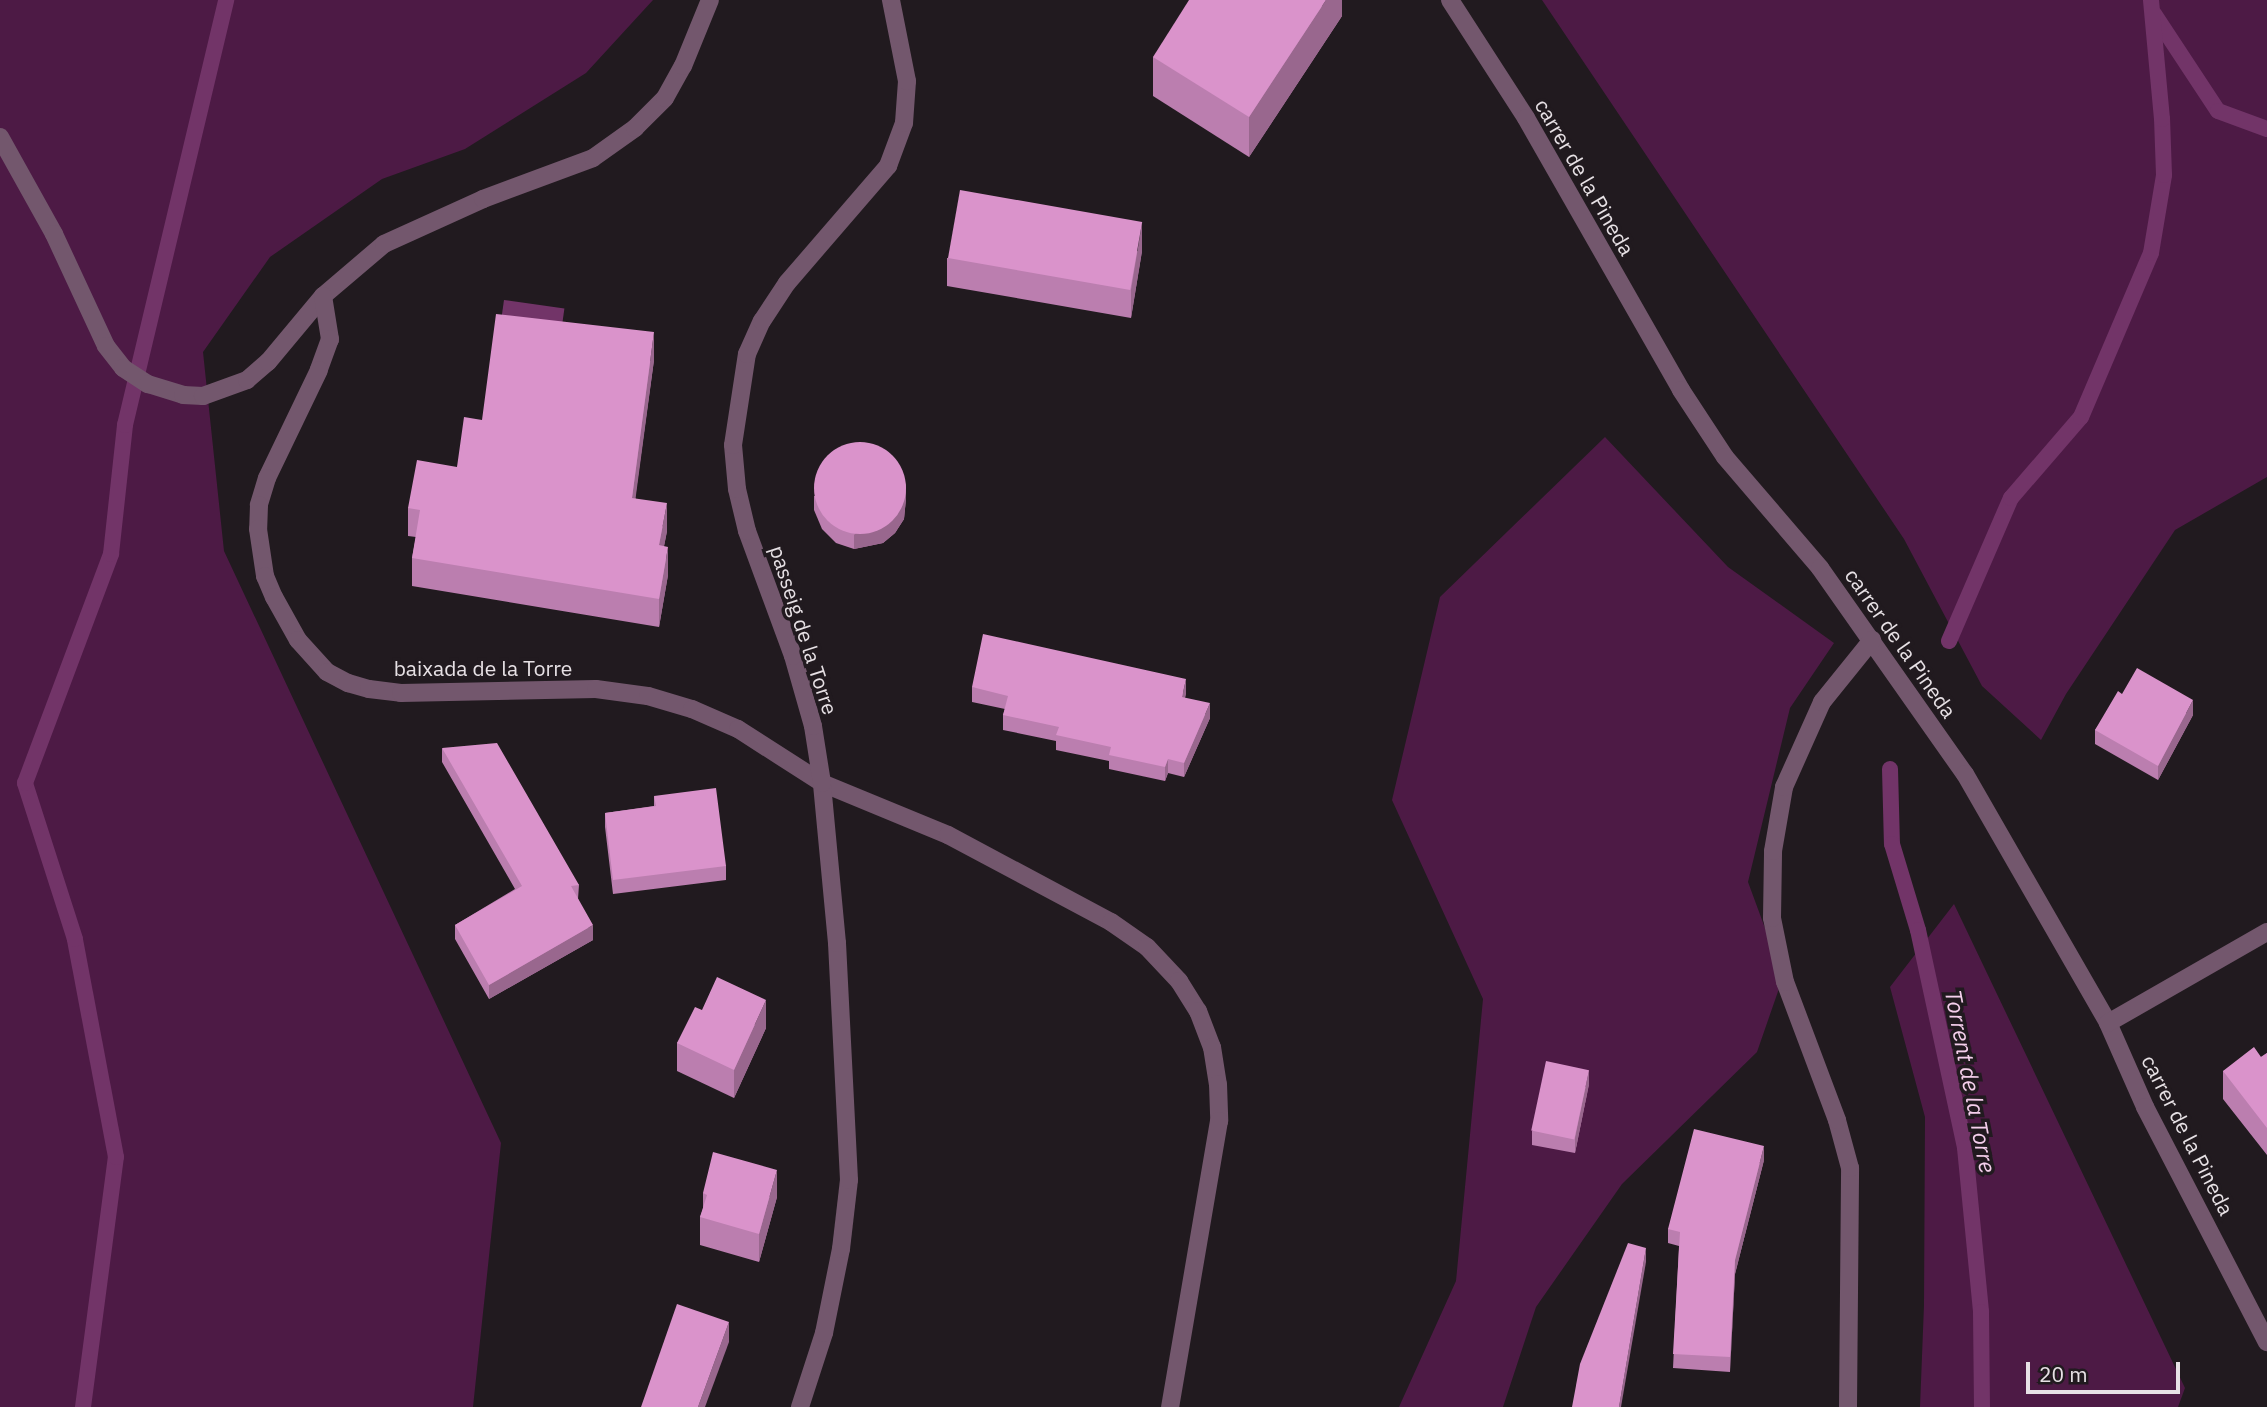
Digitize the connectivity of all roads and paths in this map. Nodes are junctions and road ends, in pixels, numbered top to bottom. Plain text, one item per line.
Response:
1 (710, 0) edge
2 (891, 0) edge
3 (1450, 0) edge
4 (0, 137) edge
5 (323, 296) junction
6 (1872, 640) junction
7 (822, 783) junction
8 (2267, 932) edge
9 (2108, 1023) junction
10 (2267, 1342) edge
11 (800, 1407) edge
12 (1170, 1407) edge
13 (1848, 1407) edge

1 - 5 street
2 - 7 street, passeig de la Torre
3 - 6 street, carrer de la Pineda
4 - 5 street
5 - 7 street, baixada de la Torre
6 - 9 street, carrer de la Pineda
6 - 13 street
7 - 11 street, passeig de la Torre
7 - 12 street, baixada de la Torre
8 - 9 street
9 - 10 street, carrer de la Pineda

